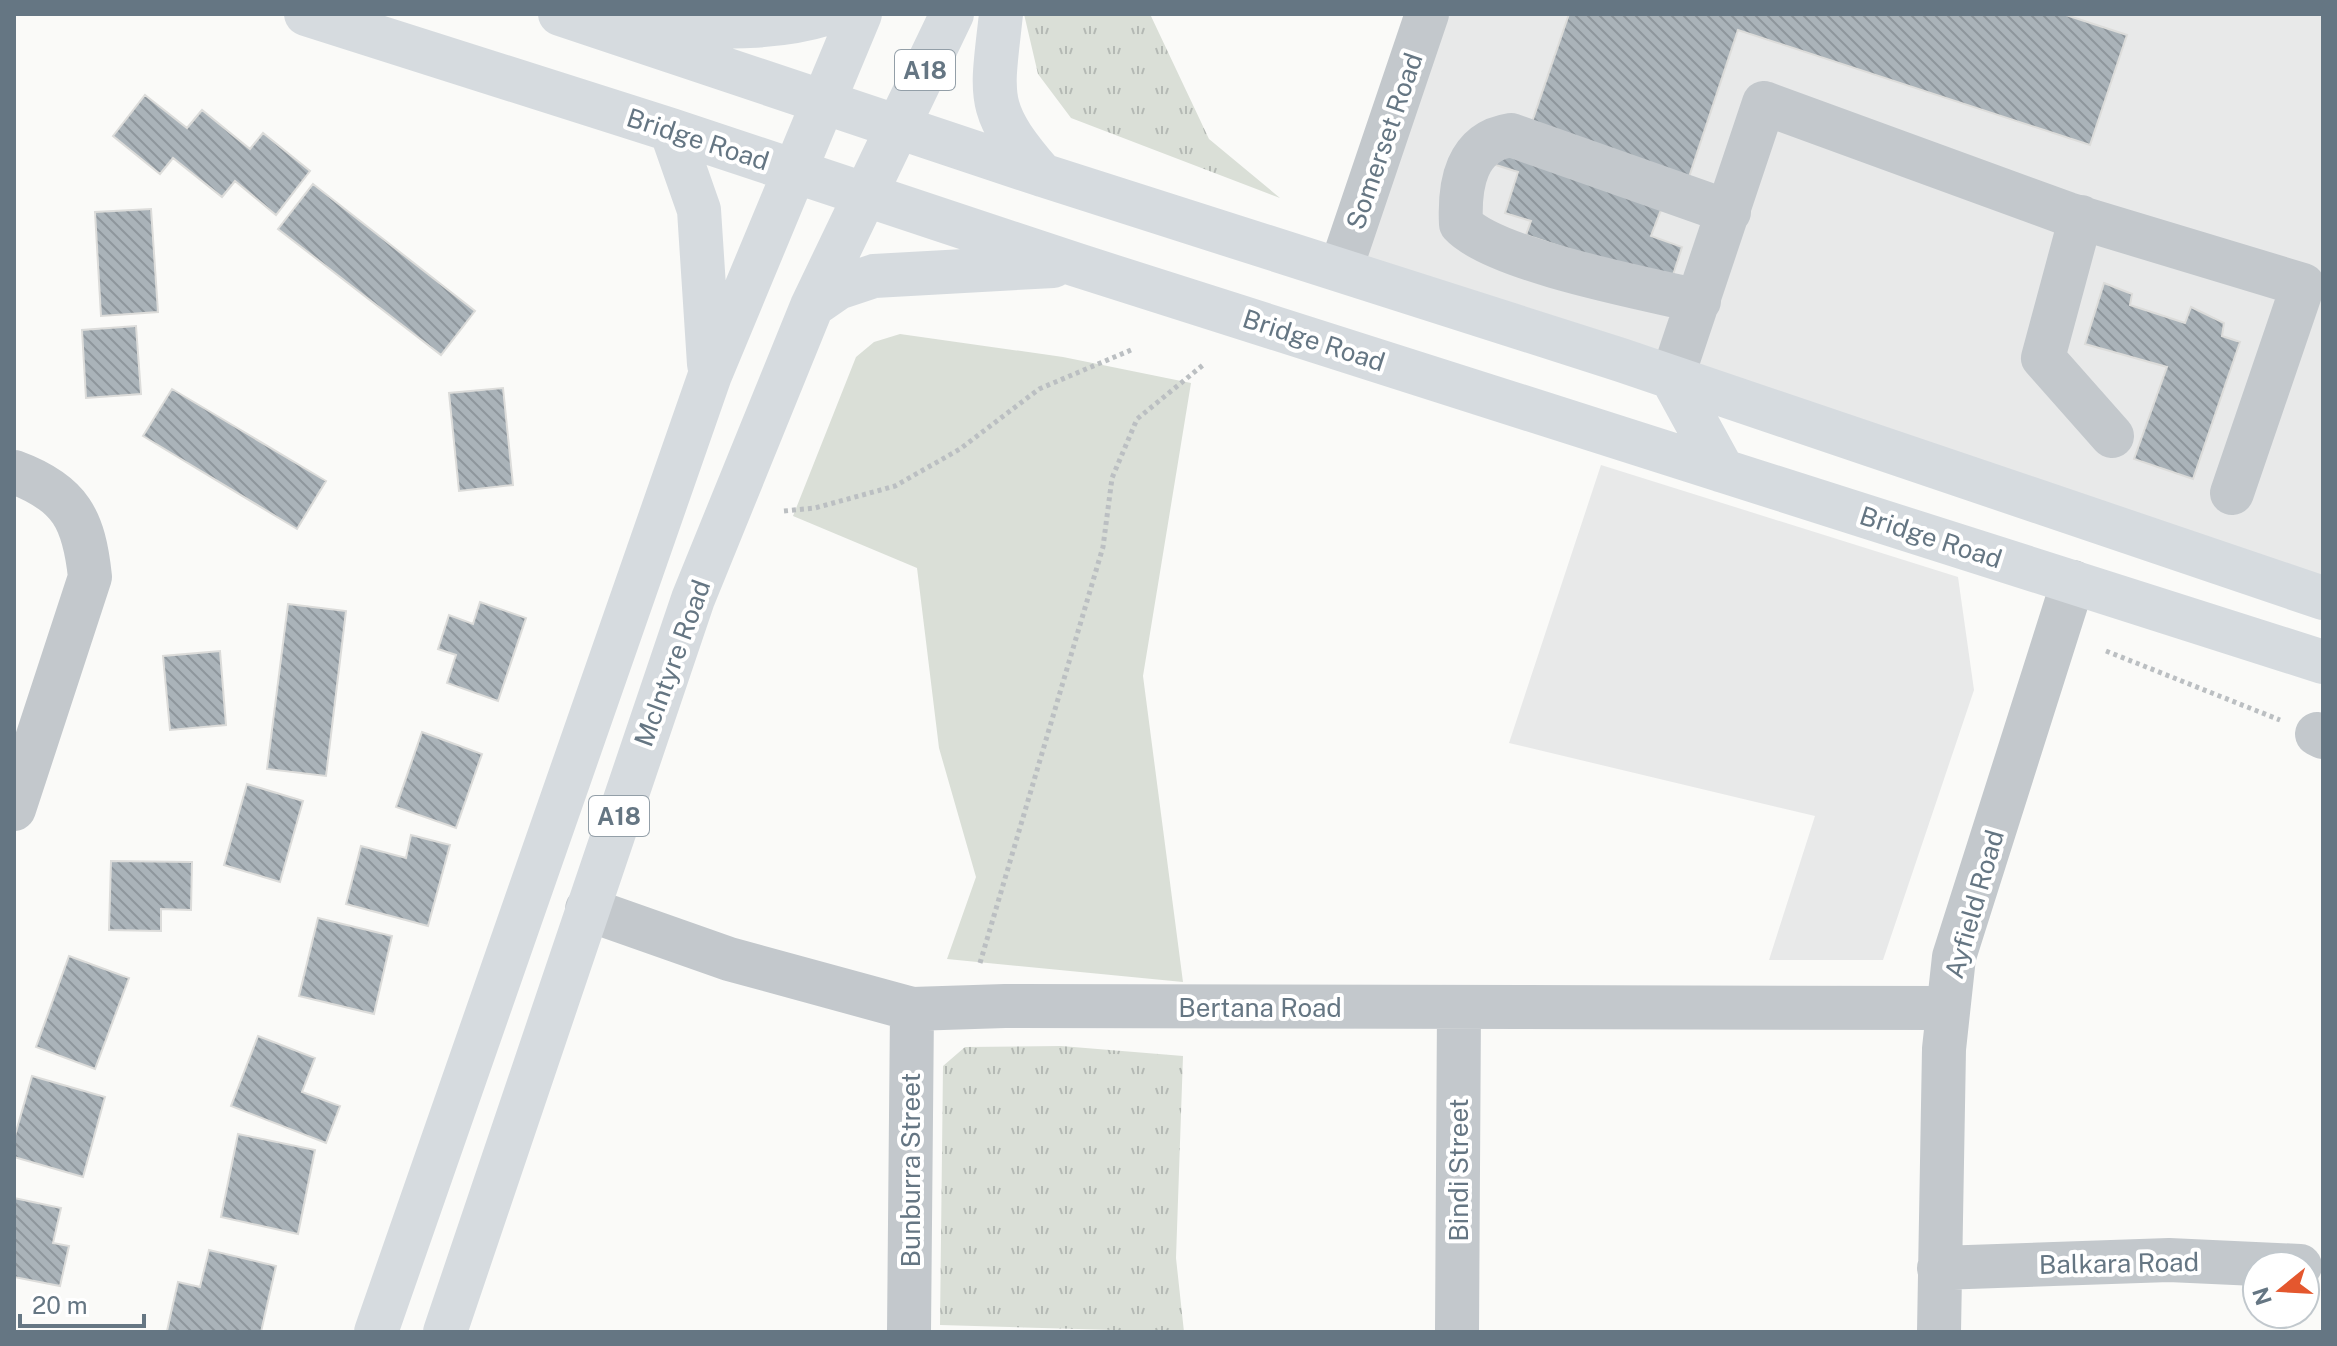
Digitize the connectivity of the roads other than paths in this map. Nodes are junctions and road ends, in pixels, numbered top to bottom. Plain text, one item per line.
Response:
1 (306, 14) edge
2 (825, 14) edge
3 (860, 14) edge
4 (952, 14) edge
5 (1001, 14) edge
6 (1427, 14) edge
7 (574, 19) edge
8 (824, 102) junction
9 (898, 127) junction
10 (671, 130) junction
11 (795, 172) junction
12 (1042, 175) junction
13 (865, 195) junction
14 (1729, 212) junction
15 (2081, 217) junction
16 (1077, 265) junction
17 (1341, 268) junction
18 (1699, 301) junction
19 (812, 306) junction
20 (710, 375) junction
21 (1672, 378) junction
22 (2112, 436) dead end
23 (1723, 471) junction
24 (14, 472) edge
25 (2232, 493) dead end
26 (2092, 522) junction
27 (2073, 582) junction
28 (2323, 598) edge
29 (2323, 662) edge
30 (14, 809) edge
31 (587, 909) junction
32 (1459, 1008) junction
33 (1948, 1008) junction
34 (912, 1009) junction
35 (2241, 1263) edge
36 (1939, 1268) junction
37 (376, 1332) edge
38 (445, 1332) edge
39 (909, 1332) edge
40 (1457, 1332) edge
41 (1939, 1332) edge

1 - 10 main road, Bridge Road
2 - 7 main road
3 - 8 main road, A18
4 - 9 main road, McIntyre Road / A18
5 - 12 main road
6 - 17 street, Somerset Road
7 - 8 main road
8 - 9 main road
8 - 11 main road, A18
9 - 12 main road
9 - 13 main road, McIntyre Road / A18
10 - 11 main road, Bridge Road
10 - 20 main road
11 - 13 main road, Bridge Road
11 - 20 main road, A18
12 - 17 main road
13 - 16 main road, Bridge Road
13 - 19 main road, McIntyre Road / A18
14 - 15 street
14 - 18 street
14 - 18 street
15 - 22 street
15 - 25 street
16 - 19 main road
16 - 23 main road, Bridge Road
17 - 21 main road
18 - 21 street
19 - 31 main road, McIntyre Road / A18
20 - 37 main road, A18
21 - 23 main road
21 - 26 main road
23 - 27 main road, Bridge Road
24 - 30 street
26 - 27 main road
26 - 28 main road
27 - 29 main road, Bridge Road
27 - 33 street, Ayfield Road
31 - 34 street, Bertana Road
31 - 38 main road, McIntyre Road / A18
32 - 33 street, Bertana Road
32 - 34 street, Bertana Road
32 - 40 street, Bindi Street
33 - 36 street, Ayfield Road
34 - 39 street, Bunburra Street
35 - 36 street, Balkara Road
36 - 41 street, Ayfield Road

